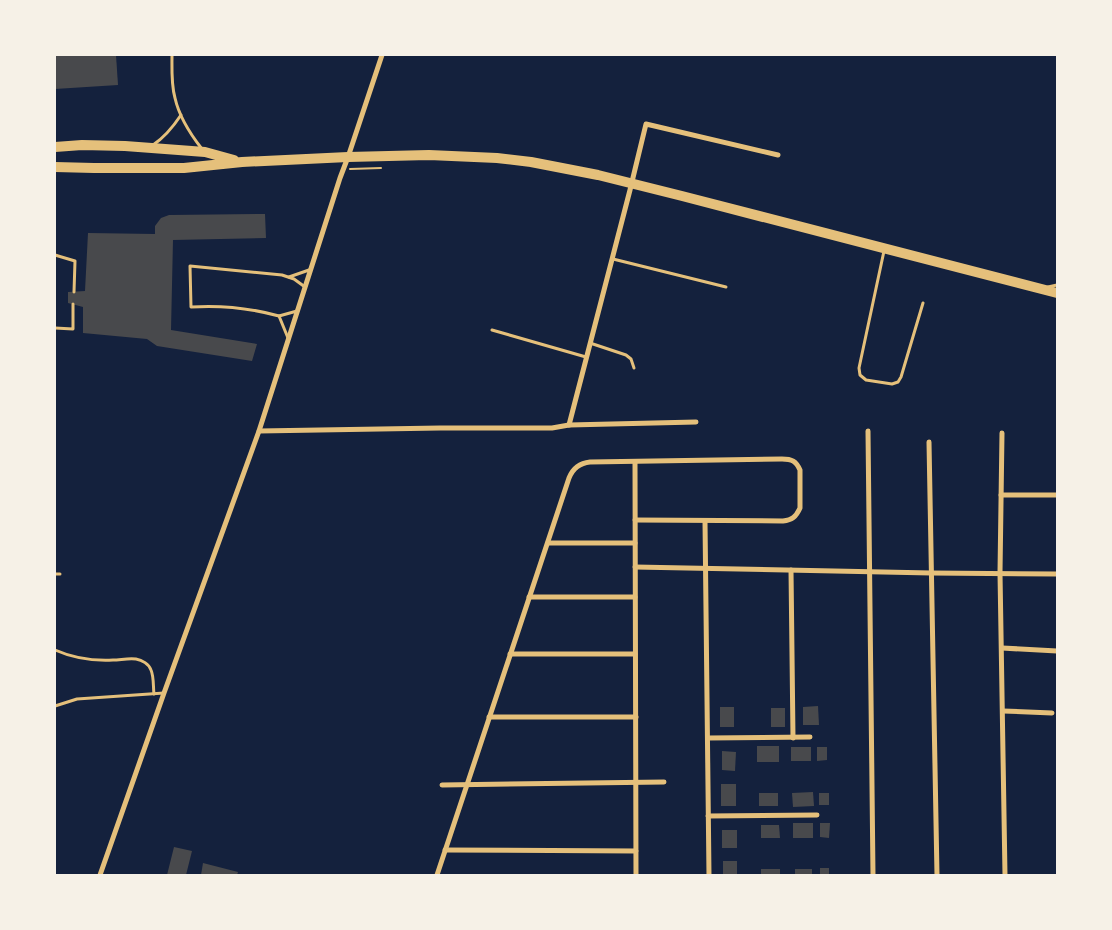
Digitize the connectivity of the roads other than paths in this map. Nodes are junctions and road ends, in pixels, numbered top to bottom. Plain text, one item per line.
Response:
1 (172, 55) edge
2 (382, 55) edge
3 (181, 115) junction
4 (55, 147) edge
5 (149, 148) junction
6 (205, 152) junction
7 (778, 155) dead end
8 (348, 157) junction
9 (242, 162) junction
10 (55, 167) edge
11 (632, 184) junction
12 (885, 249) junction
13 (55, 255) edge
14 (612, 258) junction
15 (310, 270) junction
16 (288, 277) junction
17 (1057, 285) edge
18 (305, 287) junction
19 (726, 287) dead end
20 (1042, 289) junction
21 (74, 292) dead end
22 (1057, 293) edge
23 (923, 303) dead end
24 (74, 304) dead end
25 (297, 311) junction
26 (279, 316) junction
27 (55, 328) edge
28 (492, 330) dead end
29 (288, 338) junction
30 (590, 343) junction
31 (587, 358) junction
32 (634, 368) dead end
33 (696, 422) dead end
34 (569, 426) junction
35 (259, 431) junction
36 (868, 431) dead end
37 (1002, 433) dead end
38 (929, 442) dead end
39 (635, 462) junction
40 (1001, 495) junction
41 (1057, 495) edge
42 (635, 520) junction
43 (705, 521) junction
44 (548, 543) junction
45 (635, 543) junction
46 (635, 567) junction
47 (706, 568) junction
48 (791, 570) junction
49 (870, 572) junction
50 (931, 573) junction
51 (1000, 573) junction
52 (55, 574) edge
53 (60, 574) dead end
54 (1057, 574) edge
55 (529, 597) junction
56 (635, 597) junction
57 (1002, 648) junction
58 (55, 650) edge
59 (1057, 651) edge
60 (510, 654) junction
61 (636, 654) junction
62 (164, 693) junction
63 (154, 694) junction
64 (55, 706) edge
65 (1003, 711) junction
66 (1052, 713) dead end
67 (489, 717) junction
68 (636, 717) junction
69 (810, 737) dead end
70 (708, 738) junction
71 (793, 738) junction
72 (636, 782) junction
73 (664, 782) dead end
74 (467, 784) junction
75 (442, 785) dead end
76 (817, 815) dead end
77 (708, 816) junction
78 (445, 850) junction
79 (636, 851) junction
80 (100, 875) edge
81 (437, 875) edge
82 (636, 875) edge
83 (709, 875) edge
84 (873, 875) edge
85 (937, 875) edge
86 (1005, 875) edge

1 - 3 lane
2 - 8 street
3 - 5 lane
3 - 6 lane
4 - 5 main road
5 - 6 main road
6 - 9 main road
7 - 11 street
8 - 9 main road
8 - 11 main road
8 - 15 street
9 - 10 main road
11 - 12 main road
11 - 14 street
12 - 20 main road
12 - 23 lane
13 - 21 lane
14 - 19 lane
14 - 30 street
15 - 16 lane
15 - 18 street
16 - 18 lane
16 - 26 lane
17 - 20 lane
18 - 25 street
20 - 22 main road
24 - 27 lane
25 - 26 lane
25 - 29 street
26 - 29 lane
28 - 31 lane
29 - 35 street
30 - 31 street
30 - 32 lane
31 - 34 street
33 - 34 street
34 - 35 street
35 - 62 street
36 - 49 street
37 - 40 street
38 - 50 street
39 - 42 street
39 - 43 street
39 - 44 street
40 - 41 street
40 - 51 street
42 - 43 street
42 - 45 street
43 - 47 street
44 - 45 street
44 - 55 street
45 - 46 street
46 - 47 street
46 - 56 street
47 - 48 street
47 - 70 street
48 - 49 street
48 - 71 street
49 - 50 street
49 - 84 street
50 - 51 street
50 - 85 street
51 - 54 street
51 - 57 street
52 - 53 lane
55 - 56 street
55 - 60 street
56 - 61 street
57 - 59 street
57 - 65 street
58 - 63 lane
60 - 61 street
60 - 67 street
61 - 68 street
62 - 63 lane
62 - 80 street
63 - 64 lane
65 - 66 street
65 - 86 street
67 - 68 street
67 - 74 street
68 - 72 street
69 - 71 street
70 - 71 street
70 - 77 street
72 - 73 street
72 - 74 street
72 - 79 street
74 - 75 street
74 - 78 street
76 - 77 street
77 - 83 street
78 - 79 street
78 - 81 street
79 - 82 street

